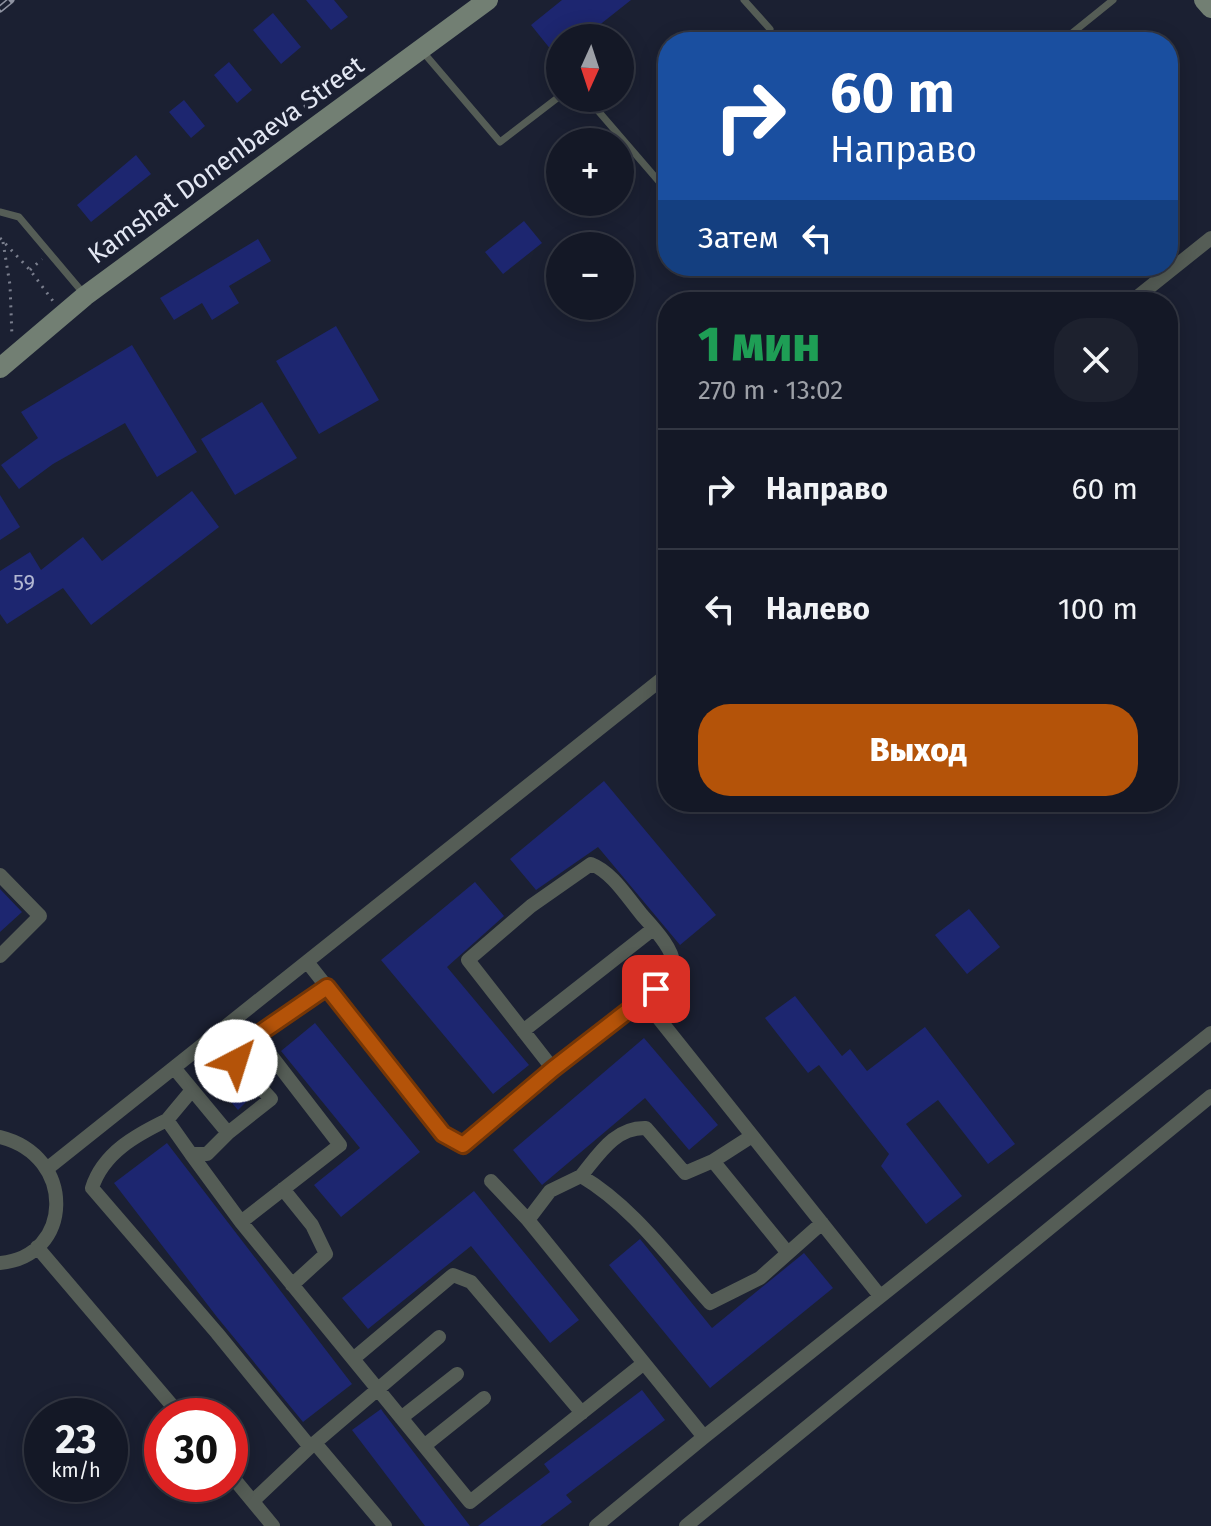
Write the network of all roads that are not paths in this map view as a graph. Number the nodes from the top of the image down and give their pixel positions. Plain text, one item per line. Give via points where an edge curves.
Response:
1 (488, 0) edge
2 (744, 0) edge
3 (1113, 0) edge
4 (1204, 0) edge
5 (1211, 8) edge
6 (770, 29) dead end
7 (1073, 32) edge
8 (421, 50) junction
9 (546, 107) edge
10 (599, 112) edge
11 (658, 180) edge
12 (0, 212) edge
13 (1211, 238) edge
14 (1178, 264) edge
15 (1164, 276) edge
16 (1144, 292) edge
17 (85, 296) junction
18 (0, 368) edge
19 (658, 682) edge
20 (0, 875) edge
21 (653, 929) junction
22 (0, 956) edge
23 (308, 963) junction
24 (327, 987) junction
25 (644, 1000) junction
26 (523, 1031) junction
27 (1211, 1033) edge
28 (256, 1036) junction
29 (175, 1069) junction
30 (553, 1069) junction
31 (291, 1082) junction
32 (192, 1090) junction
33 (1211, 1096) edge
34 (271, 1099) junction
35 (167, 1120) junction
36 (228, 1133) junction
37 (752, 1136) junction
38 (0, 1137) edge
39 (191, 1154) junction
40 (713, 1161) junction
41 (48, 1168) junction
42 (581, 1176) junction
43 (491, 1181) dead end
44 (283, 1189) junction
45 (528, 1220) junction
46 (241, 1222) junction
47 (822, 1223) junction
48 (37, 1247) junction
49 (787, 1252) junction
50 (0, 1263) edge
51 (292, 1285) junction
52 (880, 1296) junction
53 (439, 1337) dead end
54 (353, 1359) junction
55 (644, 1363) junction
56 (457, 1374) dead end
57 (378, 1389) junction
58 (166, 1398) edge
59 (484, 1398) dead end
60 (582, 1413) junction
61 (401, 1418) junction
62 (704, 1437) junction
63 (312, 1445) junction
64 (424, 1446) junction
65 (248, 1495) edge
66 (253, 1501) junction
67 (273, 1526) edge
68 (385, 1526) edge
69 (596, 1526) edge
70 (686, 1526) edge

1 - 8 street, Kamshat Donenbaeva Street
2 - 6 lane
3 - 7 lane
4 - 5 street
8 - 9 lane via 500,142
8 - 17 street, Kamshat Donenbaeva Street
10 - 11 lane
12 - 17 lane via 19,217
13 - 14 street
15 - 16 street
17 - 18 street, Kamshat Donenbaeva Street
19 - 23 street
20 - 22 street via 40,916
21 - 25 street via 673,956 673,966
21 - 26 street
21 - 26 street via 603,868 591,864 531,906 468,960
23 - 24 street
23 - 29 street
24 - 28 street
24 - 30 street via 443,1134 463,1145
25 - 30 street
25 - 37 street
26 - 30 street
27 - 52 street
28 - 31 street
28 - 34 street via 238,1048 236,1061
29 - 32 street
29 - 41 street
31 - 34 street
31 - 44 street via 340,1145
32 - 35 street
32 - 36 street
33 - 70 street
34 - 36 street
35 - 39 street
35 - 63 street via 131,1137 97,1172 92,1188
36 - 39 street via 207,1154
37 - 40 street
37 - 47 street
38 - 41 street via 35,1152
39 - 46 street
40 - 42 street via 685,1173 646,1128 629,1128 607,1144
40 - 49 street
41 - 48 street via 57,1200 55,1218
42 - 45 street via 550,1191
42 - 49 street via 646,1231 710,1303 760,1278
43 - 45 street
44 - 46 street
44 - 51 street via 312,1225 326,1254
45 - 55 street
46 - 51 street
47 - 49 street
47 - 52 street
48 - 50 street
48 - 58 street
51 - 54 street
52 - 62 street
53 - 57 street
54 - 57 street
54 - 60 street via 453,1275 471,1282
55 - 60 street
55 - 62 street
56 - 61 street
57 - 61 street
57 - 63 street
59 - 64 street
60 - 64 street via 470,1502
61 - 64 street
62 - 69 street
63 - 66 street
63 - 68 street
65 - 66 street
66 - 67 street

